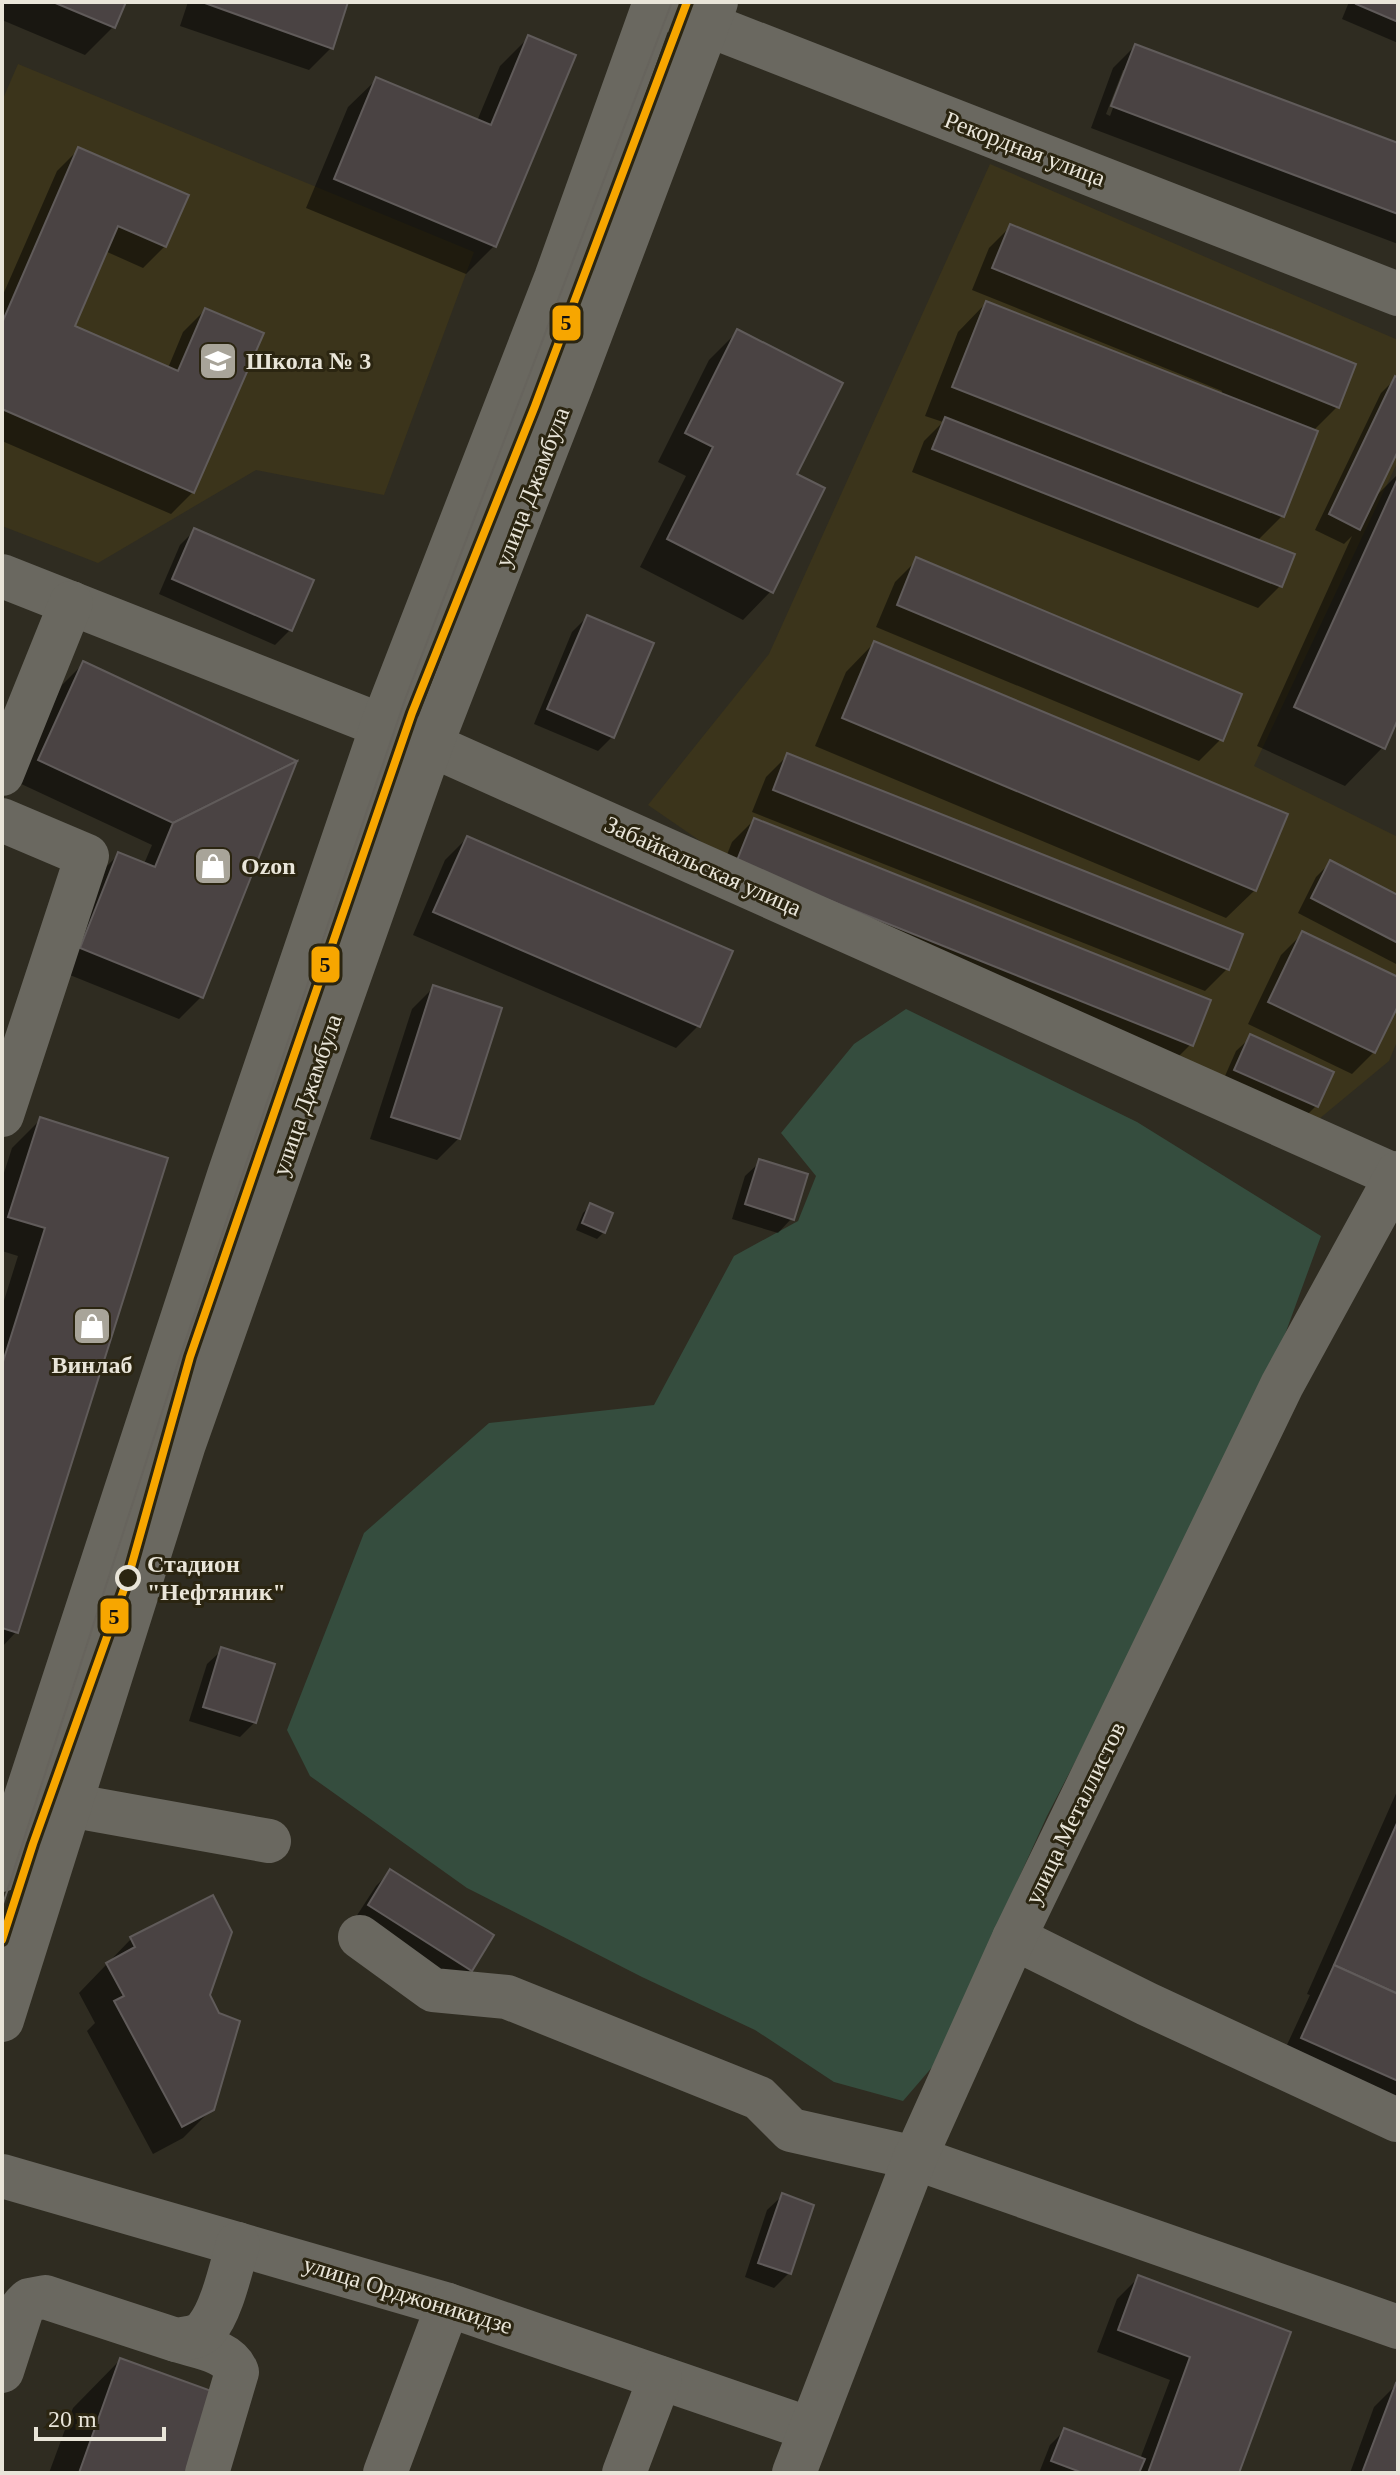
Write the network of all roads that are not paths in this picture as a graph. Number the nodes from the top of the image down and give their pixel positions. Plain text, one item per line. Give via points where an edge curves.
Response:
1 (654, 2) edge
2 (712, 14) edge
3 (1398, 294) edge
4 (2, 576) edge
5 (71, 603) junction
6 (382, 726) junction
7 (431, 745) junction
8 (2, 774) edge
9 (2, 820) edge
10 (2, 1115) edge
11 (1397, 1175) edge
12 (69, 1805) junction
13 (269, 1841) dead end
14 (2, 1870) edge
15 (360, 1937) dead end
16 (1014, 1938) junction
17 (2, 2020) edge
18 (1397, 2120) edge
19 (915, 2158) junction
20 (2, 2176) edge
21 (238, 2244) junction
22 (448, 2305) junction
23 (1398, 2327) edge
24 (176, 2340) junction
25 (2, 2371) edge
26 (660, 2378) junction
27 (810, 2429) junction
28 (207, 2473) edge
29 (385, 2473) edge
30 (624, 2473) edge
31 (794, 2473) edge

1 - 2 street, Рекордная улица
1 - 6 street, улица Джамбула via 556,278
2 - 3 street, Рекордная улица
2 - 7 street, улица Джамбула
4 - 5 street, Забайкальская улица
5 - 6 street, Забайкальская улица
5 - 8 street
6 - 7 street, Забайкальская улица
6 - 14 street, улица Джамбула
7 - 11 street, Забайкальская улица
7 - 12 street, улица Джамбула via 183,1447
9 - 10 street via 87,856
11 - 16 street, улица Металлистов via 1282,1385
12 - 13 street
12 - 17 street, улица Джамбула
15 - 19 street via 433,1990 507,1997 759,2098 791,2130
16 - 18 street
16 - 19 street, улица Металлистов
19 - 23 street
19 - 27 street, улица Металлистов
20 - 21 street, улица Орджоникидзе
21 - 22 street, улица Орджоникидзе
21 - 24 street via 206,2330
22 - 26 street, улица Орджоникидзе
22 - 29 street
24 - 25 street via 37,2297 23,2306
24 - 28 street via 226,2356 237,2372
26 - 27 street, улица Орджоникидзе
26 - 30 street
27 - 31 street, улица Металлистов

